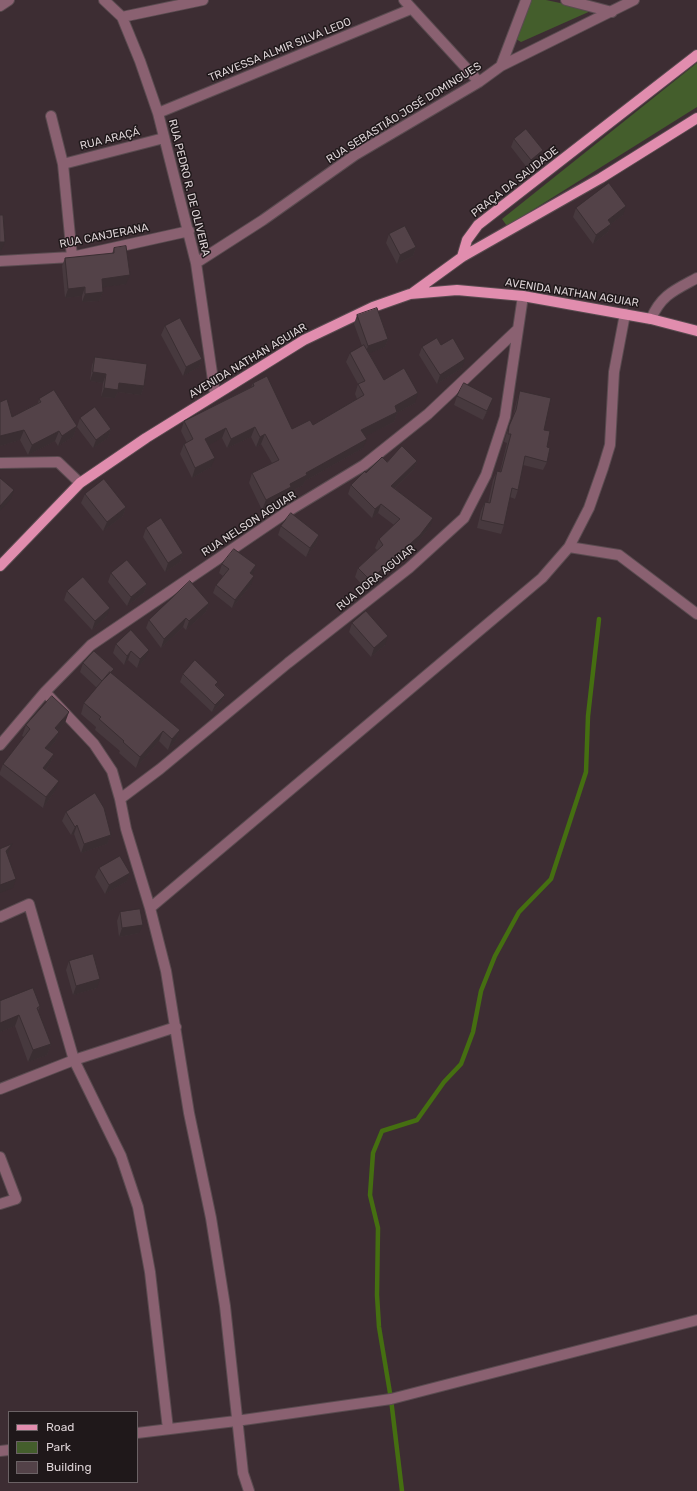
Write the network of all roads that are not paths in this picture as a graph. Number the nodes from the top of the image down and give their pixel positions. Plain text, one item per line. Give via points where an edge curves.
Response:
1 (9, 0) edge
2 (104, 0) edge
3 (203, 0) edge
4 (404, 0) edge
5 (526, 0) edge
6 (566, 0) edge
7 (634, 0) edge
8 (0, 6) edge
9 (411, 9) junction
10 (612, 12) junction
11 (122, 17) junction
12 (697, 55) edge
13 (501, 66) junction
14 (479, 82) junction
15 (158, 113) junction
16 (51, 116) dead end
17 (697, 118) edge
18 (164, 138) junction
19 (63, 164) junction
20 (188, 231) junction
21 (72, 257) junction
22 (462, 257) junction
23 (0, 262) edge
24 (196, 263) junction
25 (697, 278) edge
26 (410, 294) junction
27 (523, 296) junction
28 (625, 314) junction
29 (651, 319) junction
30 (518, 329) junction
31 (697, 331) edge
32 (215, 394) junction
33 (0, 463) edge
34 (80, 483) junction
35 (569, 547) junction
36 (0, 566) edge
37 (697, 614) edge
38 (45, 692) junction
39 (0, 745) edge
40 (120, 798) junction
41 (150, 908) junction
42 (0, 917) edge
43 (176, 1027) junction
44 (74, 1060) junction
45 (0, 1089) edge
46 (0, 1157) edge
47 (0, 1204) edge
48 (697, 1320) edge
49 (236, 1421) junction
50 (168, 1429) junction
51 (138, 1433) edge
52 (249, 1491) edge

1 - 8 street
2 - 11 street, RUA PEDRO R. DE OLIVEIRA
3 - 11 street
4 - 9 street
5 - 13 street
6 - 10 street
7 - 10 street, RUA SEBASTIÃO JOSÉ DOMINGUES
9 - 14 street
9 - 15 street, TRAVESSA ALMIR SILVA LEDO
10 - 13 street, RUA SEBASTIÃO JOSÉ DOMINGUES
11 - 15 street, RUA PEDRO R. DE OLIVEIRA
12 - 22 main road, PRAÇA DA SAUDADE via 478,225 467,240
13 - 14 street, RUA SEBASTIÃO JOSÉ DOMINGUES
14 - 24 street, RUA SEBASTIÃO JOSÉ DOMINGUES via 355,155 263,220
15 - 18 street, RUA PEDRO R. DE OLIVEIRA
16 - 19 street
17 - 22 main road via 601,178
18 - 19 street, RUA ARAÇÁ
18 - 20 street, RUA PEDRO R. DE OLIVEIRA
19 - 21 street
20 - 21 street, RUA CANJERANA
20 - 24 street, RUA PEDRO R. DE OLIVEIRA
21 - 23 street, RUA CANJERANA
22 - 26 main road
24 - 32 street, RUA PEDRO R. DE OLIVEIRA
25 - 29 street via 667,294 656,306
26 - 27 main road, AVENIDA NATHAN AGUIAR via 457,290
26 - 32 main road, AVENIDA NATHAN AGUIAR via 373,307 304,340
27 - 28 main road, AVENIDA NATHAN AGUIAR
27 - 30 street, RUA DORA AGUIAR
28 - 29 main road, AVENIDA NATHAN AGUIAR
28 - 35 street via 614,372 610,445 589,508
29 - 31 main road, AVENIDA NATHAN AGUIAR
30 - 38 street, RUA NELSON AGUIAR via 428,414 364,465 290,510 91,645
30 - 40 street, RUA DORA AGUIAR via 505,417 486,475 464,518 409,568 288,663 160,769
32 - 34 main road, AVENIDA NATHAN AGUIAR
33 - 34 street via 58,462
34 - 36 main road, AVENIDA NATHAN AGUIAR
35 - 37 street via 619,555
35 - 41 street via 542,578
38 - 39 street, RUA NELSON AGUIAR
38 - 40 street via 94,744 112,771
40 - 41 street via 126,829
41 - 43 street via 166,971
42 - 44 street via 29,904
43 - 44 street
43 - 49 street via 189,1113 211,1218 225,1306
44 - 45 street
44 - 50 street via 121,1156 138,1207 150,1272
46 - 47 street via 16,1198
48 - 49 street via 391,1399
49 - 50 street
49 - 52 street via 243,1473
50 - 51 street

